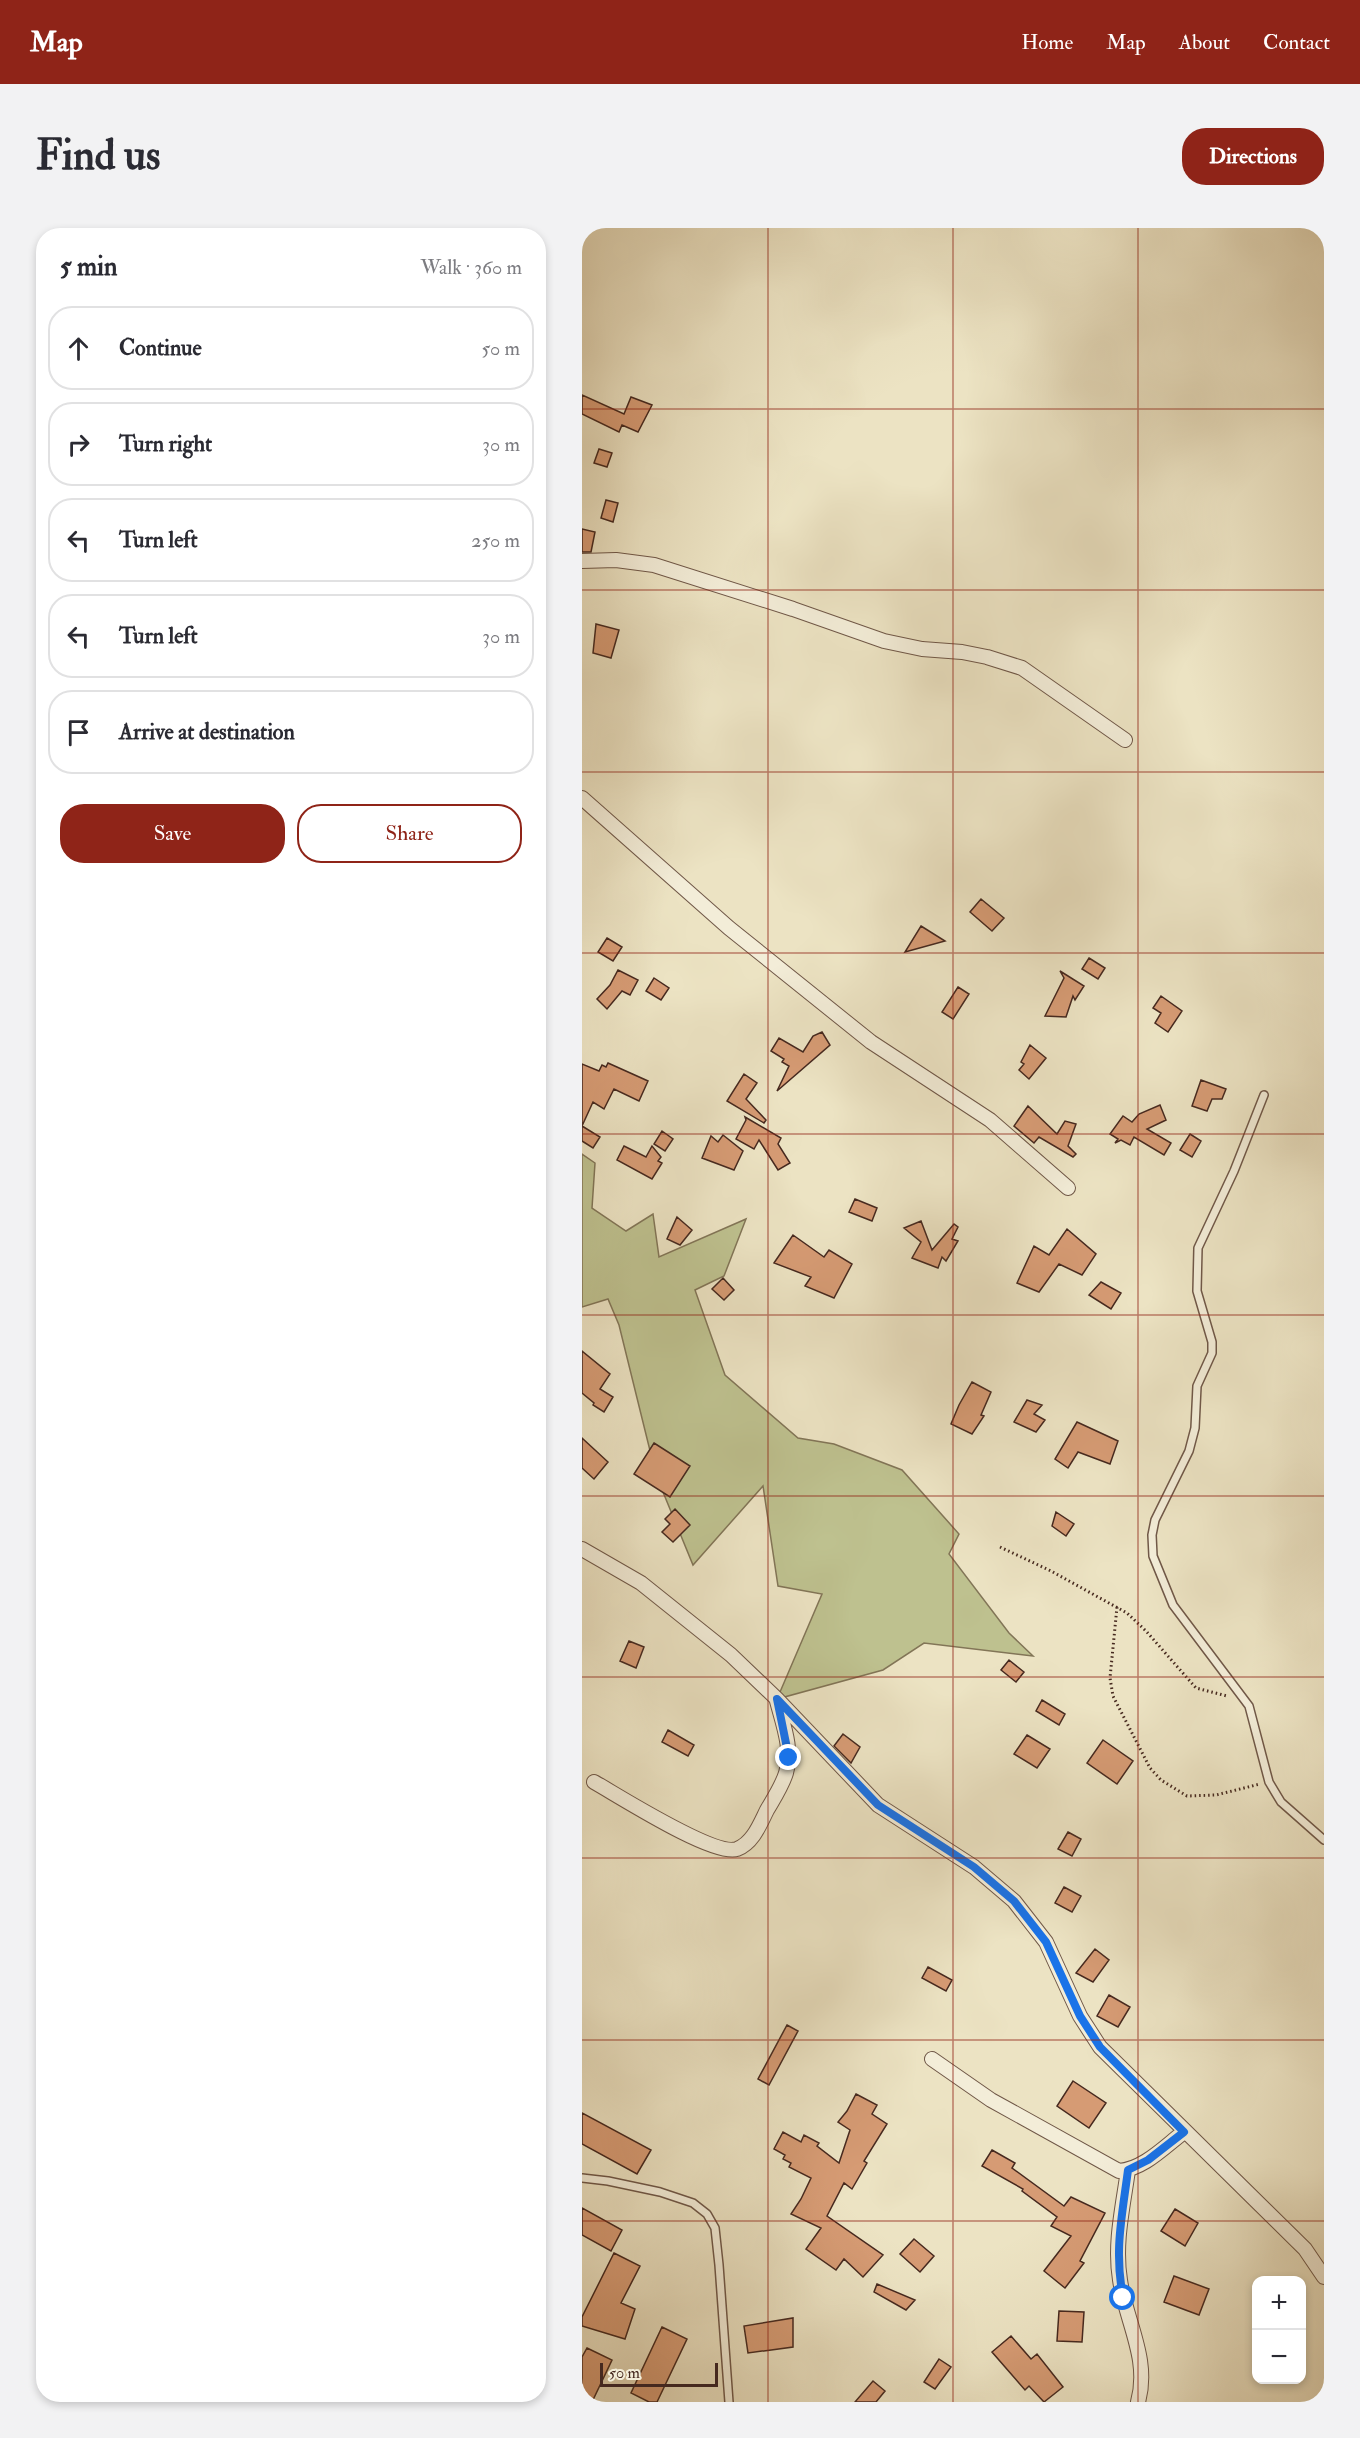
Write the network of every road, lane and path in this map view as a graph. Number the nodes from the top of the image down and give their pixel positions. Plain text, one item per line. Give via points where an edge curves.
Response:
1 (582, 561) edge
2 (1125, 740) dead end
3 (582, 798) edge
4 (1264, 1095) dead end
5 (1068, 1188) dead end
6 (1000, 1547) dead end
7 (582, 1549) edge
8 (1117, 1607) junction
9 (777, 1699) junction
10 (1244, 1699) junction
11 (594, 1782) dead end
12 (1269, 1782) junction
13 (1324, 1840) edge
14 (932, 2059) dead end
15 (1184, 2132) junction
16 (1128, 2170) junction
17 (582, 2178) edge
18 (1324, 2277) edge
19 (729, 2402) edge
20 (1138, 2402) edge

1 - 2 street via 654,565 884,641 962,652 1022,668
3 - 5 street via 729,928 862,1035 990,1120
4 - 10 lane via 1198,1248 1197,1291 1212,1353 1197,1386 1195,1428 1189,1451 1155,1520 1152,1535 1153,1556 1173,1605
6 - 8 path
7 - 9 street via 641,1583 731,1655
8 - 10 path via 1146,1630 1196,1688
8 - 12 path via 1110,1678 1113,1696 1150,1768 1187,1796 1216,1795
9 - 11 street via 788,1746 786,1774 756,1832 735,1850 721,1849 690,1836
9 - 15 street via 878,1805 974,1867 1014,1901 1046,1942 1080,2016 1100,2047
10 - 12 lane
12 - 13 lane via 1281,1802
14 - 16 street via 991,2100 1098,2161 1119,2171
15 - 16 street
15 - 18 street via 1305,2249
16 - 20 street via 1118,2242 1121,2289 1143,2374
17 - 19 lane via 660,2192 693,2203 707,2214 715,2228

